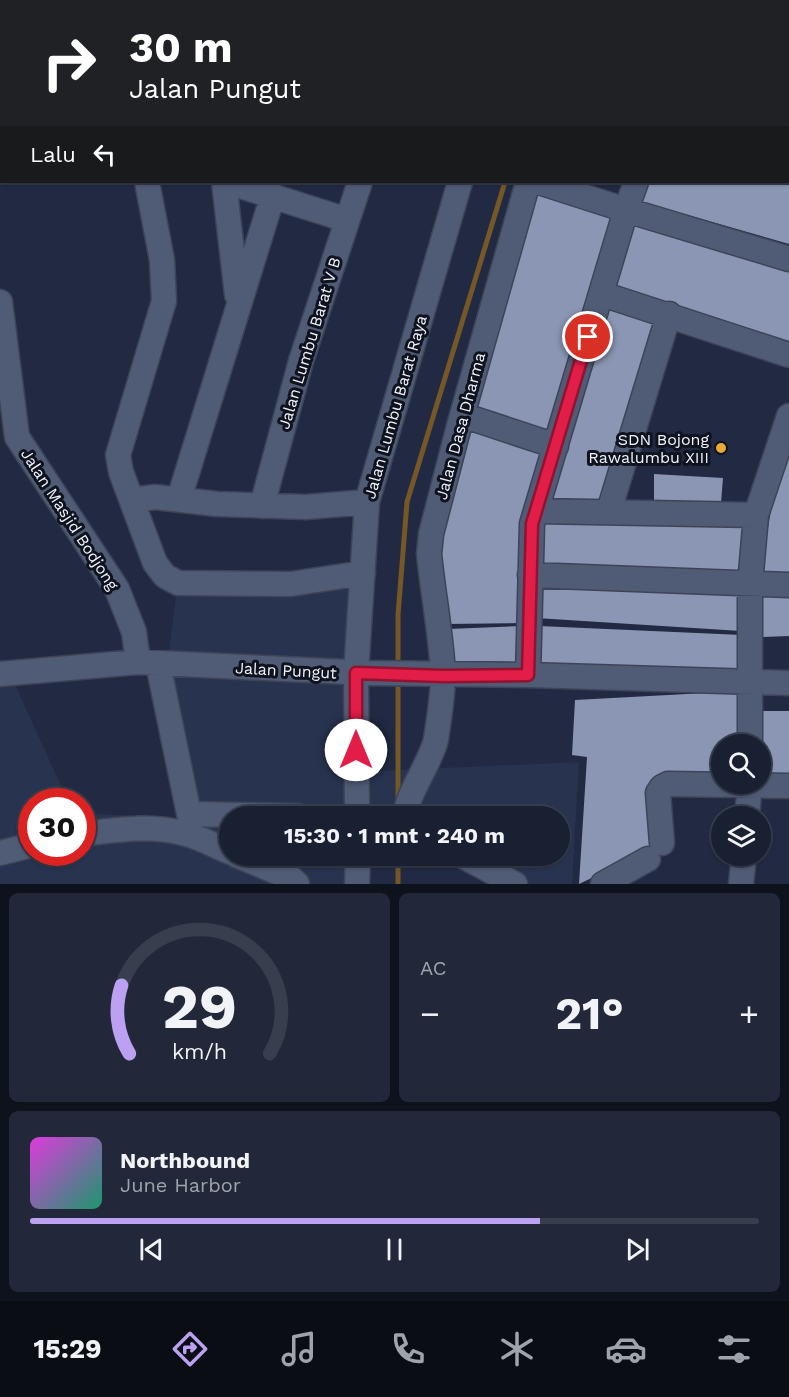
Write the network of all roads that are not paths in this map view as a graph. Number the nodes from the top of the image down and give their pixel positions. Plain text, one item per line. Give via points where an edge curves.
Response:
1 (147, 183) edge
2 (226, 183) edge
3 (230, 183) edge
4 (360, 183) edge
5 (460, 183) edge
6 (528, 183) edge
7 (542, 183) edge
8 (636, 183) edge
9 (273, 195) junction
10 (626, 210) junction
11 (347, 220) junction
12 (789, 259) edge
13 (602, 294) junction
14 (0, 302) edge
15 (238, 305) junction
16 (669, 314) junction
17 (3, 353) edge
18 (789, 355) edge
19 (462, 415) junction
20 (789, 416) edge
21 (9, 439) edge
22 (556, 446) junction
23 (179, 499) junction
24 (133, 500) junction
25 (367, 502) junction
26 (262, 506) junction
27 (536, 511) junction
28 (609, 511) junction
29 (756, 515) junction
30 (363, 573) junction
31 (531, 575) junction
32 (750, 585) junction
33 (789, 585) edge
34 (148, 663) junction
35 (363, 673) junction
36 (0, 674) edge
37 (433, 675) junction
38 (528, 675) junction
39 (789, 683) edge
40 (750, 684) junction
41 (750, 734) edge
42 (711, 783) edge
43 (771, 785) edge
44 (789, 786) edge
45 (357, 806) edge
46 (407, 806) edge
47 (219, 815) edge
48 (96, 833) edge
49 (18, 848) edge
50 (219, 848) edge
51 (0, 853) edge
52 (262, 866) edge
53 (358, 866) edge
54 (481, 866) edge
55 (743, 866) edge
56 (297, 884) edge
57 (357, 884) edge
58 (515, 884) edge
59 (603, 884) edge
60 (741, 884) edge

1 - 24 street via 162,260 164,301 118,455
2 - 15 street
3 - 9 street
4 - 11 street, Jalan Lumbu Barat V B
5 - 25 street, Jalan Lumbu Barat Raya
6 - 19 street, Jalan Dasa Dharma
7 - 10 street
8 - 10 street
9 - 11 street
9 - 15 street
10 - 12 street
10 - 13 street
11 - 26 street, Jalan Lumbu Barat V B via 301,361
13 - 16 street
13 - 22 street
14 - 17 street, Jalan Masjid Bodjong
15 - 23 street
16 - 18 street
16 - 28 street
17 - 21 street, Jalan Masjid Bodjong
19 - 22 street
19 - 37 street, Jalan Dasa Dharma via 431,534
20 - 29 street
21 - 34 street, Jalan Masjid Bodjong via 117,589
22 - 27 street
23 - 24 street
23 - 26 street
24 - 30 street via 155,563 165,576 178,583 291,584
25 - 26 street
25 - 30 street, Jalan Lumbu Barat Raya
27 - 28 street
27 - 31 street
28 - 29 street
29 - 32 street
30 - 35 street, Jalan Lumbu Barat Raya
31 - 32 street
31 - 38 street
32 - 33 street
32 - 40 street
34 - 35 street, Jalan Pungut
34 - 36 street, Jalan Pungut
34 - 47 street, Jalan Masjid Bodjong via 189,814
35 - 37 street, Jalan Pungut
35 - 45 street, Jalan Lumbu Barat Raya
37 - 38 street, Jalan Pungut
37 - 46 street, Jalan Dasa Dharma via 436,740
38 - 40 street, Jalan Pungut
39 - 40 street, Jalan Pungut
40 - 41 street
42 - 59 street via 662,787 658,793 655,851
43 - 44 street
48 - 50 street via 156,828 186,834
49 - 51 street
52 - 56 street
53 - 57 street
54 - 58 street
55 - 60 street

